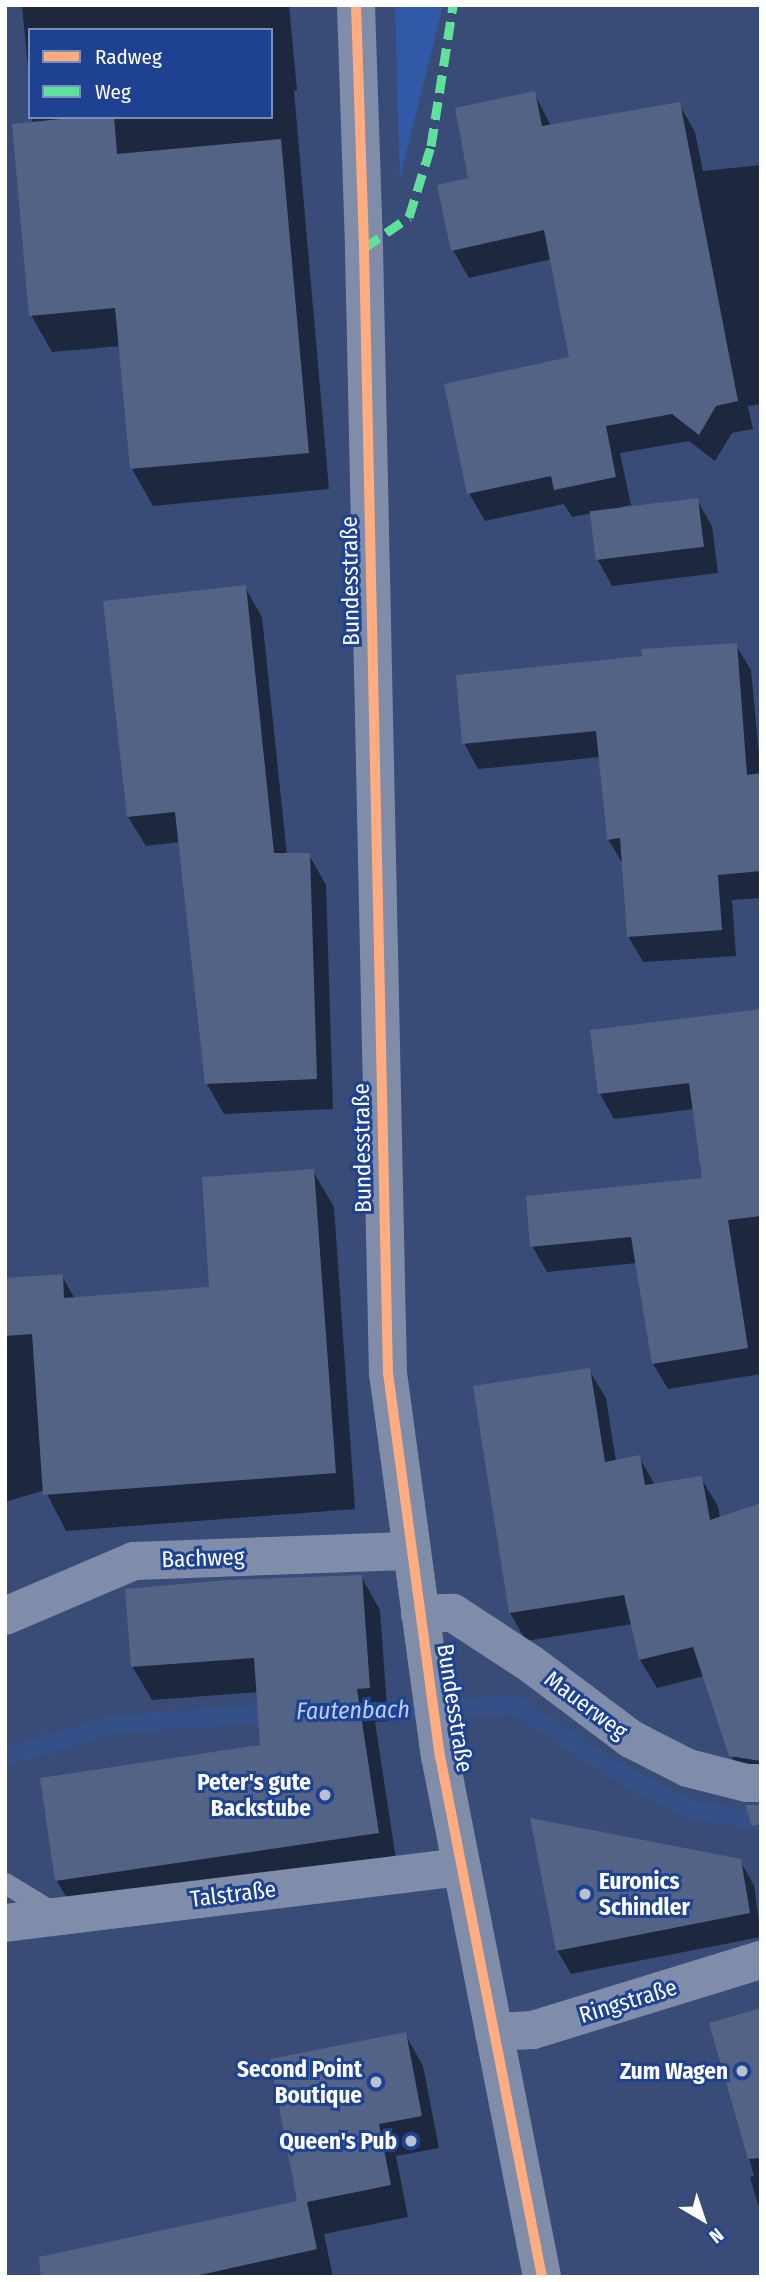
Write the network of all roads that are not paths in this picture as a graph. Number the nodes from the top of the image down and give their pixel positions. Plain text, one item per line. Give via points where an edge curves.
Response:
1 (356, 5) edge
2 (412, 1551) junction
3 (420, 1614) junction
4 (5, 1616) edge
5 (761, 1783) edge
6 (462, 1867) junction
7 (5, 1883) edge
8 (58, 1915) junction
9 (5, 1923) edge
10 (761, 1961) edge
11 (494, 2032) junction
12 (542, 2277) edge

1 - 2 main road, Bundesstraße via 388,1373
2 - 3 main road, Bundesstraße
2 - 4 street, Bachweg via 134,1561
3 - 5 street, Mauerweg via 453,1613 631,1739 688,1768
3 - 6 main road, Bundesstraße via 440,1756
6 - 8 street, Talstraße
6 - 11 main road, Bundesstraße
7 - 8 lane
8 - 9 street, Talstraße
10 - 11 street, Ringstraße via 533,2030
11 - 12 main road, Bundesstraße

